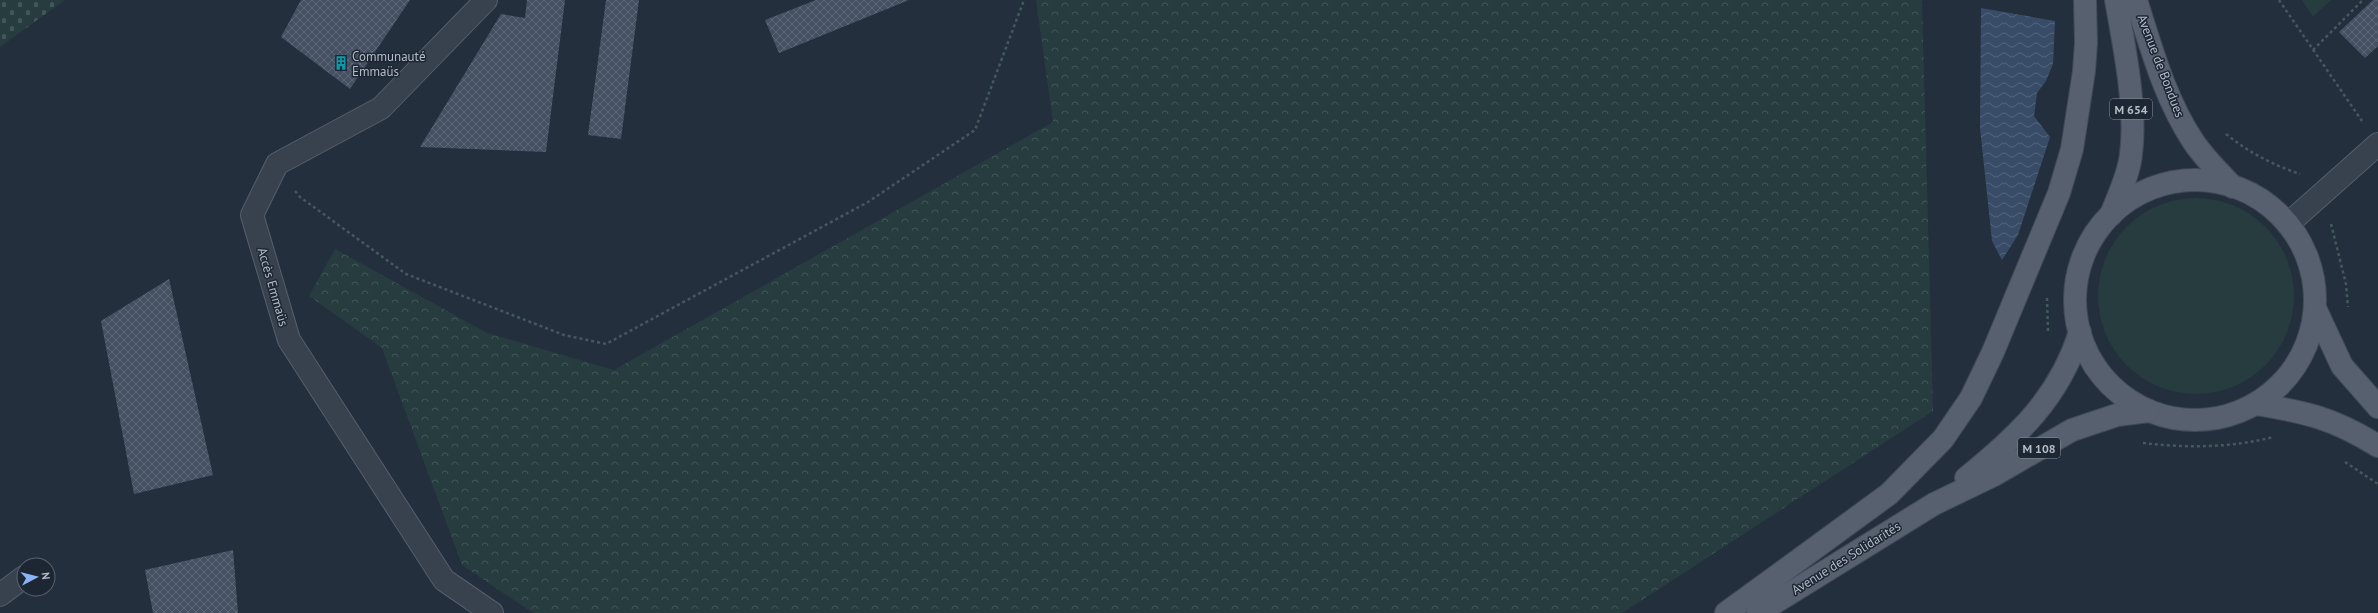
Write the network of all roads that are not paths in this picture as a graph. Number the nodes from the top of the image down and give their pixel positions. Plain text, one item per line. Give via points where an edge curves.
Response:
1 (486, 0) edge
2 (2085, 0) edge
3 (2116, 0) edge
4 (2136, 0) edge
5 (2378, 144) edge
6 (2233, 186) junction
7 (2110, 216) junction
8 (2288, 224) junction
9 (2315, 308) junction
10 (2080, 332) junction
11 (2254, 404) junction
12 (2378, 407) edge
13 (2149, 411) junction
14 (2378, 446) edge
15 (1934, 504) junction
16 (16, 583) edge
17 (0, 595) edge
18 (492, 613) edge
19 (1726, 613) edge
20 (1758, 613) edge

1 - 18 street, Accès Emmaüs via 381,108 276,164 252,215 289,340 444,580
2 - 19 main road via 2084,71 2077,123 2065,173 1999,337 1971,398 1943,439 1889,494
3 - 7 main road, Avenue de Bondues / M 654 via 2126,55 2133,139 2126,175
4 - 6 main road, Avenue de Bondues / M 654 via 2177,115 2202,154
5 - 8 street
6 - 7 main road via 2196,180 2164,184 2140,193
6 - 8 main road via 2263,201
7 - 10 main road via 2089,245 2077,279 2076,297
8 - 9 main road via 2306,255 2315,290
9 - 11 main road via 2306,346 2297,364 2271,393
9 - 12 main road via 2342,366
10 - 13 main road via 2086,350 2106,380 2133,403
10 - 15 main road, Avenue des Solidarités / M 108 via 2071,360 2061,379 2033,417 1992,457
11 - 13 main road via 2226,415 2202,420 2184,420
11 - 14 main road via 2322,417
13 - 15 main road, Avenue des Solidarités / M 108 via 2117,415 2072,430 1994,475
15 - 20 main road, Avenue des Solidarités / M 108
16 - 17 street

